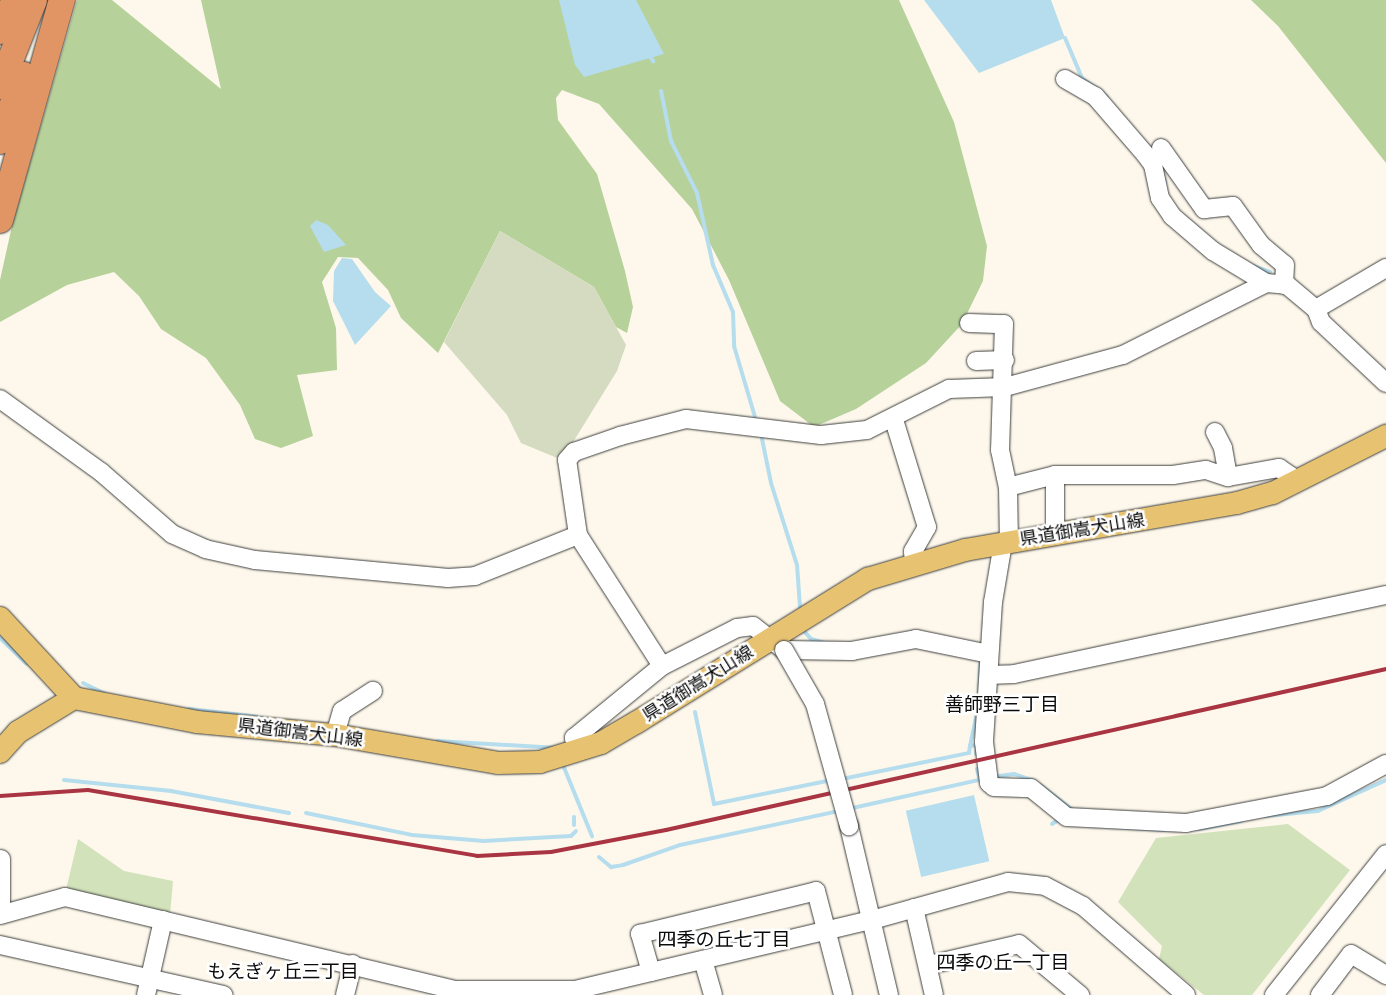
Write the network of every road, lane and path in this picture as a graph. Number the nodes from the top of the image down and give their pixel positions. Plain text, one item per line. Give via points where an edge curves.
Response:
1 (14, 0) edge
2 (34, 0) edge
3 (53, 0) edge
4 (62, 0) edge
5 (0, 31) edge
6 (1065, 79) dead end
7 (0, 86) edge
8 (0, 141) edge
9 (1161, 148) dead end
10 (0, 220) edge
11 (1386, 268) edge
12 (1266, 283) junction
13 (1284, 285) junction
14 (1316, 309) junction
15 (968, 323) dead end
16 (1005, 360) junction
17 (976, 361) dead end
18 (1386, 383) edge
19 (1005, 387) junction
20 (0, 399) edge
21 (894, 420) junction
22 (1215, 432) dead end
23 (1386, 436) edge
24 (1055, 474) junction
25 (1228, 477) junction
26 (1297, 480) junction
27 (1008, 487) junction
28 (1055, 534) junction
29 (578, 535) junction
30 (1006, 543) junction
31 (914, 562) junction
32 (1386, 595) edge
33 (0, 618) edge
34 (779, 643) junction
35 (989, 654) junction
36 (662, 666) junction
37 (989, 675) junction
38 (373, 691) dead end
39 (74, 698) junction
40 (336, 730) junction
41 (578, 751) junction
42 (0, 752) edge
43 (1386, 764) edge
44 (1386, 854) edge
45 (1, 859) dead end
46 (914, 908) junction
47 (1, 914) edge
48 (163, 920) junction
49 (872, 920) junction
50 (827, 930) junction
51 (0, 944) edge
52 (704, 960) junction
53 (353, 964) junction
54 (929, 965) junction
55 (651, 972) junction
56 (1386, 975) edge
57 (150, 977) junction
58 (528, 993) edge
59 (575, 993) edge
60 (839, 994) edge
61 (146, 995) edge
62 (224, 995) edge
63 (345, 995) edge
64 (713, 995) edge
65 (889, 995) edge
66 (934, 995) edge
67 (1080, 995) edge
68 (1186, 995) edge
69 (1274, 995) edge
70 (1320, 995) edge

1 - 5 highway
2 - 7 highway
3 - 8 highway
4 - 10 highway
6 - 12 street via 1095,96 1145,154 1153,165 1160,198 1172,216 1213,251
9 - 13 street via 1204,209 1233,206 1261,244 1285,265
11 - 14 street
12 - 13 street
12 - 19 street via 1123,355
13 - 14 street
14 - 18 street via 1321,322
15 - 16 street via 1004,324
16 - 17 street
16 - 19 street
19 - 21 street via 949,389
19 - 27 street via 1000,450
20 - 29 street via 101,472 172,534 205,549 255,560 448,578 475,576
21 - 29 street via 867,430 821,435 686,420 574,452 564,469
21 - 31 street via 927,527 913,551
22 - 25 street via 1224,448
23 - 26 main road, 県道御嵩犬山線
24 - 25 street via 1173,475 1206,470
24 - 27 street
24 - 28 street
25 - 26 street via 1280,468
26 - 28 main road, 県道御嵩犬山線 via 1237,503
27 - 30 street
28 - 30 main road, 県道御嵩犬山線
29 - 36 street
30 - 31 main road, 県道御嵩犬山線
30 - 35 street
31 - 34 main road, 県道御嵩犬山線 via 837,595
32 - 37 street via 1014,674
33 - 39 main road via 44,661
34 - 35 street via 852,652 916,639
34 - 36 street via 754,626 737,628
34 - 41 main road, 県道御嵩犬山線
34 - 49 street, bridge via 815,704
35 - 37 street
36 - 41 street via 574,738
37 - 43 street via 984,742 988,777 1031,788 1076,815 1186,823 1327,796
38 - 40 street via 342,711
39 - 40 main road, 県道御嵩犬山線 via 198,722
39 - 42 main road via 18,732
40 - 41 main road, 県道御嵩犬山線 via 498,763 540,762
44 - 69 street
45 - 47 street
46 - 49 street
46 - 54 street
46 - 68 street via 1008,882 1045,886 1083,906
47 - 48 street via 65,897
48 - 53 street
48 - 57 street
49 - 50 street
49 - 65 street
50 - 52 street
50 - 55 street via 816,891 640,934
50 - 60 street
51 - 57 street
52 - 55 street
52 - 64 street
53 - 58 street via 456,990
53 - 63 street
54 - 66 street
54 - 67 street via 1019,944
55 - 59 street
56 - 70 street via 1351,954
57 - 61 street
57 - 62 street
58 - 59 street

